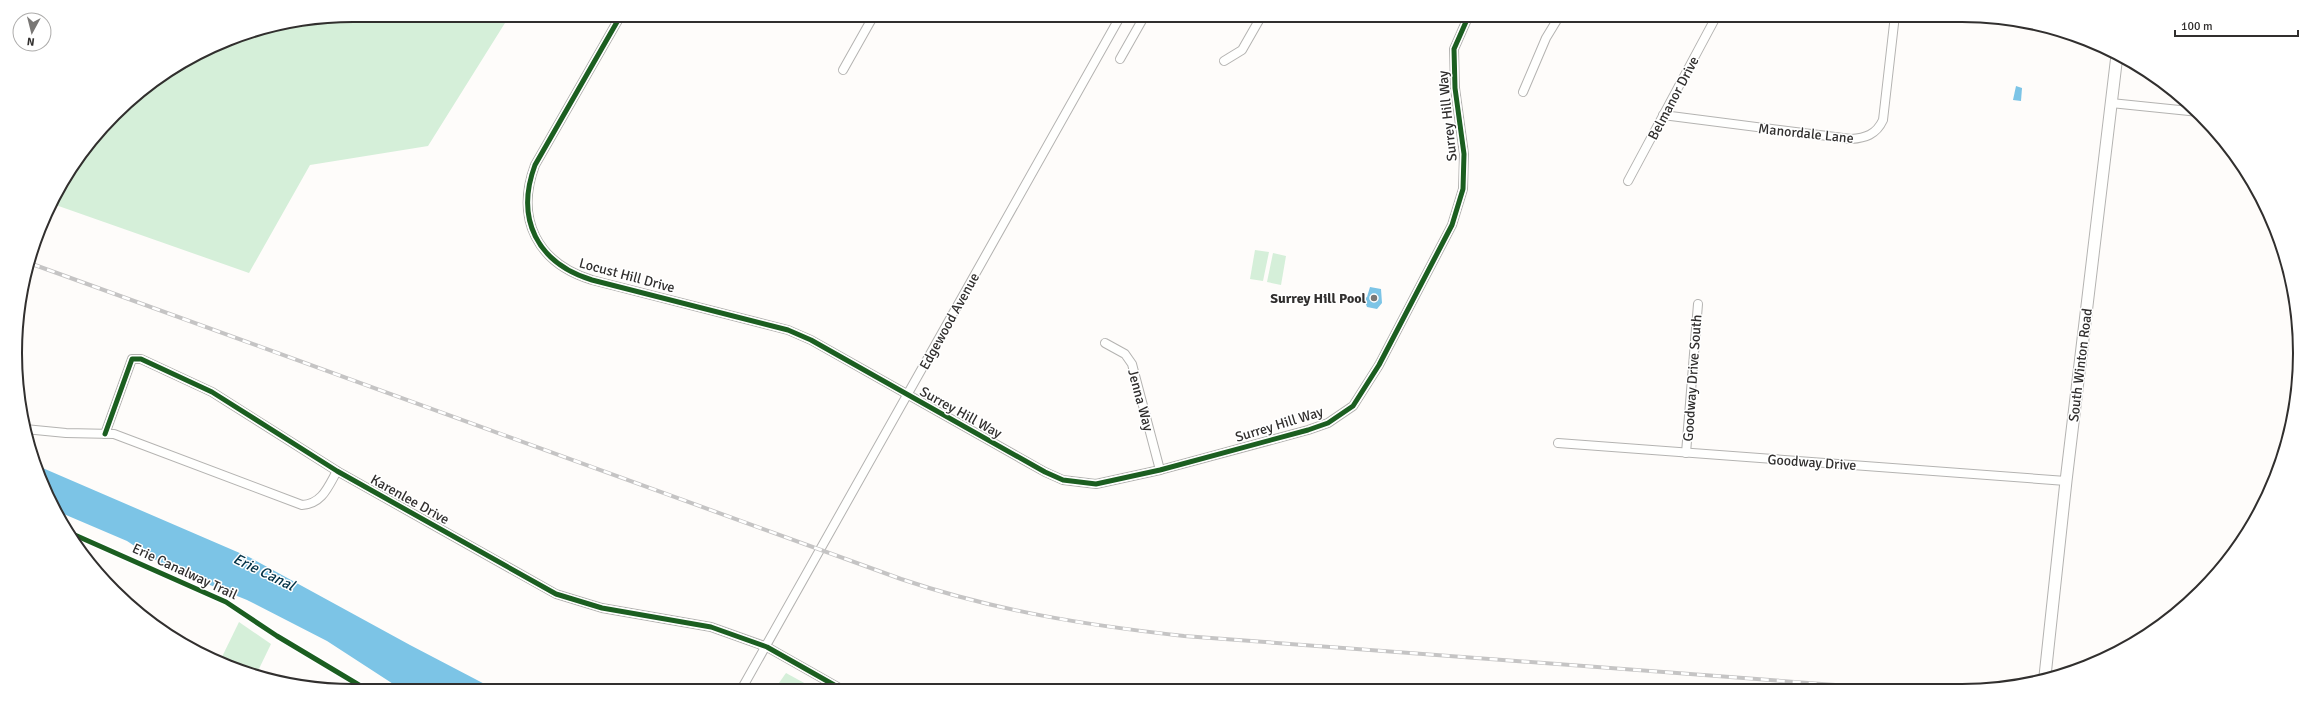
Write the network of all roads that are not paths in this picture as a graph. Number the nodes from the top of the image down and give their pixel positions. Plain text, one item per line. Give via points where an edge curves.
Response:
1 (617, 22) edge
2 (870, 22) edge
3 (1117, 22) edge
4 (1141, 22) edge
5 (1258, 22) edge
6 (1466, 22) edge
7 (1556, 22) edge
8 (1713, 22) edge
9 (1894, 22) edge
10 (1120, 59) dead end
11 (2116, 60) edge
12 (1224, 61) dead end
13 (843, 70) dead end
14 (1523, 92) dead end
15 (2111, 103) junction
16 (2187, 111) edge
17 (1663, 116) junction
18 (1628, 181) dead end
19 (1698, 304) dead end
20 (1105, 343) dead end
21 (907, 396) junction
22 (31, 430) edge
23 (105, 434) junction
24 (1558, 443) dead end
25 (1686, 453) junction
26 (1160, 470) junction
27 (337, 471) junction
28 (2066, 481) junction
29 (767, 646) junction
30 (2044, 674) edge
31 (745, 684) edge
32 (833, 684) edge

1 - 21 street, Locust Hill Drive via 532,174 527,208 534,235 542,249 563,268 576,275 788,330 811,340
2 - 13 street
3 - 21 street, Edgewood Avenue
4 - 10 street
5 - 12 street via 1242,50
6 - 26 street, Surrey Hill Way via 1456,41 1454,57 1454,88 1464,154 1463,189 1452,225 1442,245 1379,365 1353,406 1328,423 1308,430
7 - 14 street via 1546,38
8 - 17 street, Belmanor Drive
9 - 17 street, Manordale Lane via 1883,120 1868,137 1851,139
11 - 15 main road, South Winton Road
15 - 16 street
15 - 28 main road, South Winton Road
17 - 18 street, Belmanor Drive
19 - 25 street, Goodway Drive South
20 - 26 street, Jenna Way via 1125,354 1132,364
21 - 26 street, Surrey Hill Way via 1063,480 1096,484
21 - 29 street, Edgewood Avenue
22 - 23 street
23 - 27 street via 114,434 302,505 318,501
23 - 27 street, Karenlee Drive via 132,359 141,359 212,392
24 - 25 street, Goodway Drive
25 - 28 street, Goodway Drive
27 - 29 street, Karenlee Drive via 556,594 602,608 712,627
28 - 30 main road, South Winton Road
29 - 31 street, Edgewood Avenue
29 - 32 street, Karenlee Drive

